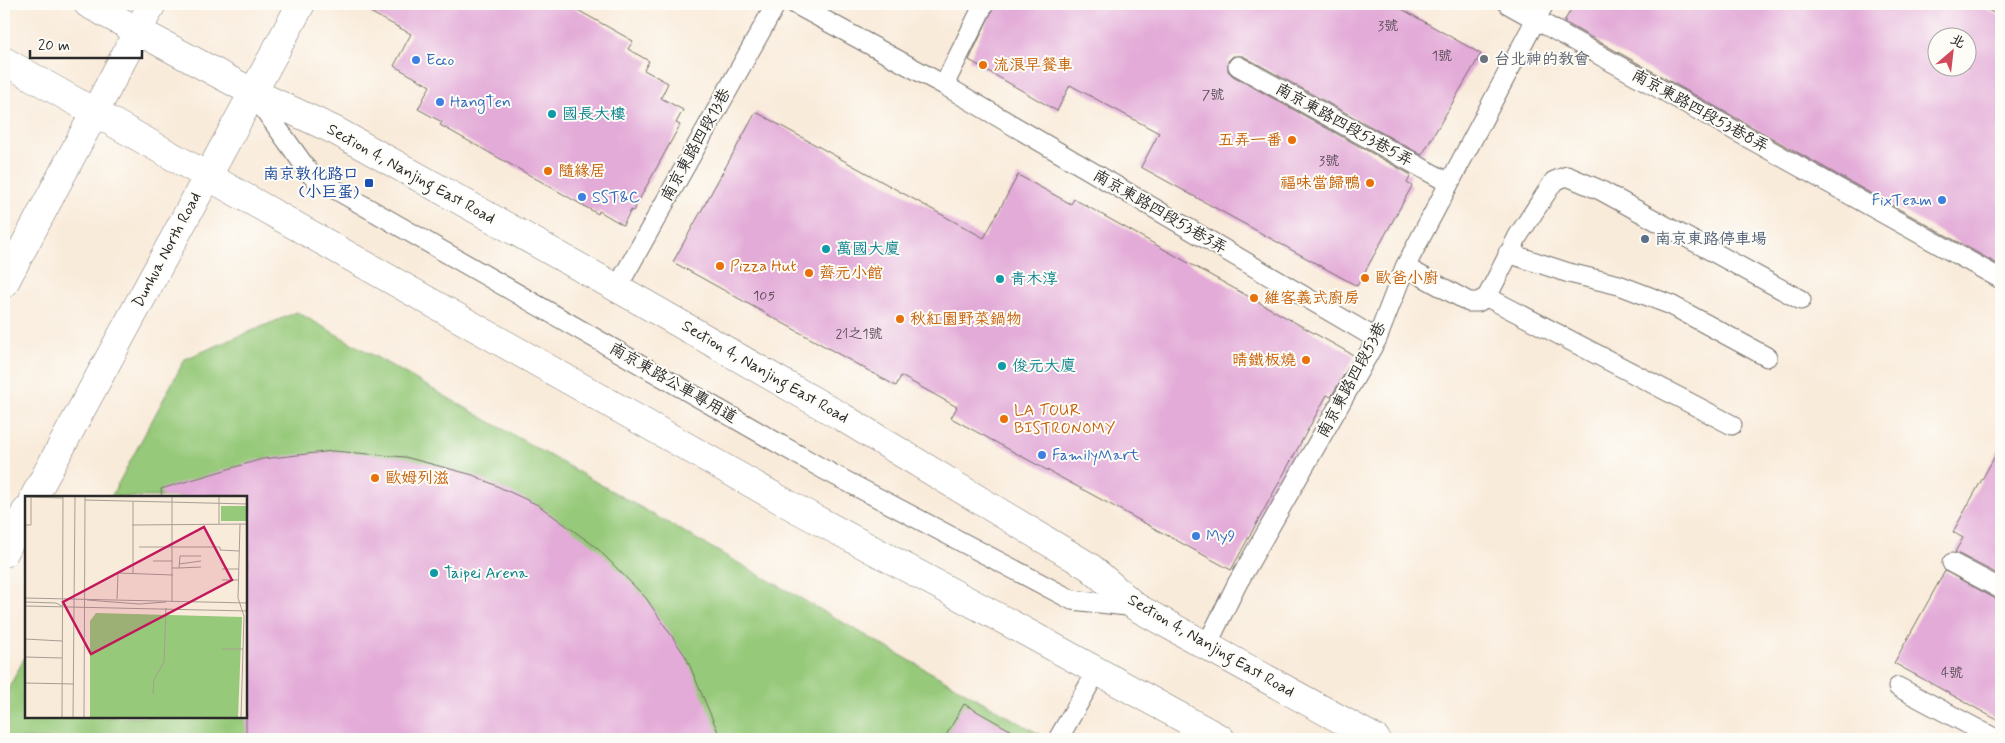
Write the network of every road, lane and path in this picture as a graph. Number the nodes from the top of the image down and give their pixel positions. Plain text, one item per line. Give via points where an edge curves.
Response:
1 (88, 4) edge
2 (152, 4) edge
3 (301, 4) edge
4 (776, 4) edge
5 (796, 4) edge
6 (984, 4) edge
7 (1508, 4) edge
8 (1540, 11) edge
9 (138, 31) junction
10 (4, 61) edge
11 (1238, 66) dead end
12 (944, 85) junction
13 (252, 92) junction
14 (95, 111) junction
15 (207, 176) junction
16 (1449, 183) junction
17 (1508, 254) junction
18 (1405, 267) junction
19 (2001, 279) edge
20 (4, 284) edge
21 (617, 288) junction
22 (1487, 297) junction
23 (1801, 300) dead end
24 (1377, 339) junction
25 (1767, 357) dead end
26 (1732, 425) dead end
27 (35, 496) edge
28 (25, 513) edge
29 (4, 553) edge
30 (1952, 563) dead end
31 (2001, 589) edge
32 (1136, 607) junction
33 (1207, 645) junction
34 (1097, 670) junction
35 (1898, 687) dead end
36 (1058, 739) edge
37 (1220, 739) edge
38 (1376, 739) edge
39 (1996, 739) edge

1 - 9 main road, Section 4, Nanjing East Road
2 - 9 main road
3 - 13 main road, Dunhua North Road
4 - 21 lane, 南京東路四段13巷
5 - 12 lane
6 - 12 lane
7 - 8 lane, 南京東路四段53巷8弄
8 - 16 lane, 南京東路四段53巷
8 - 19 lane, 南京東路四段53巷8弄 via 1864,203
9 - 13 main road, Section 4, Nanjing East Road
9 - 14 main road
10 - 14 main road
11 - 16 lane, 南京東路四段53巷5弄
12 - 24 lane, 南京東路四段53巷3弄
13 - 15 main road, Dunhua North Road
13 - 21 main road, Section 4, Nanjing East Road via 336,131
13 - 32 lane, 南京東路公車專用道 via 312,176 823,469 1072,600
14 - 15 main road
14 - 20 main road
15 - 27 main road, Dunhua North Road
15 - 34 main road via 795,508
16 - 18 lane, 南京東路四段53巷
17 - 22 lane
17 - 23 lane via 1554,181 1567,176 1600,190
17 - 25 lane via 1619,285 1671,305
18 - 22 lane via 1469,302
18 - 24 lane, 南京東路四段53巷
21 - 32 main road, Section 4, Nanjing East Road via 842,417 1090,567
22 - 26 lane
24 - 33 lane, 南京東路四段53巷 via 1237,584
28 - 29 main road
30 - 31 lane
32 - 33 main road, Section 4, Nanjing East Road
33 - 38 main road, Section 4, Nanjing East Road
34 - 36 lane
34 - 37 main road
35 - 39 lane

